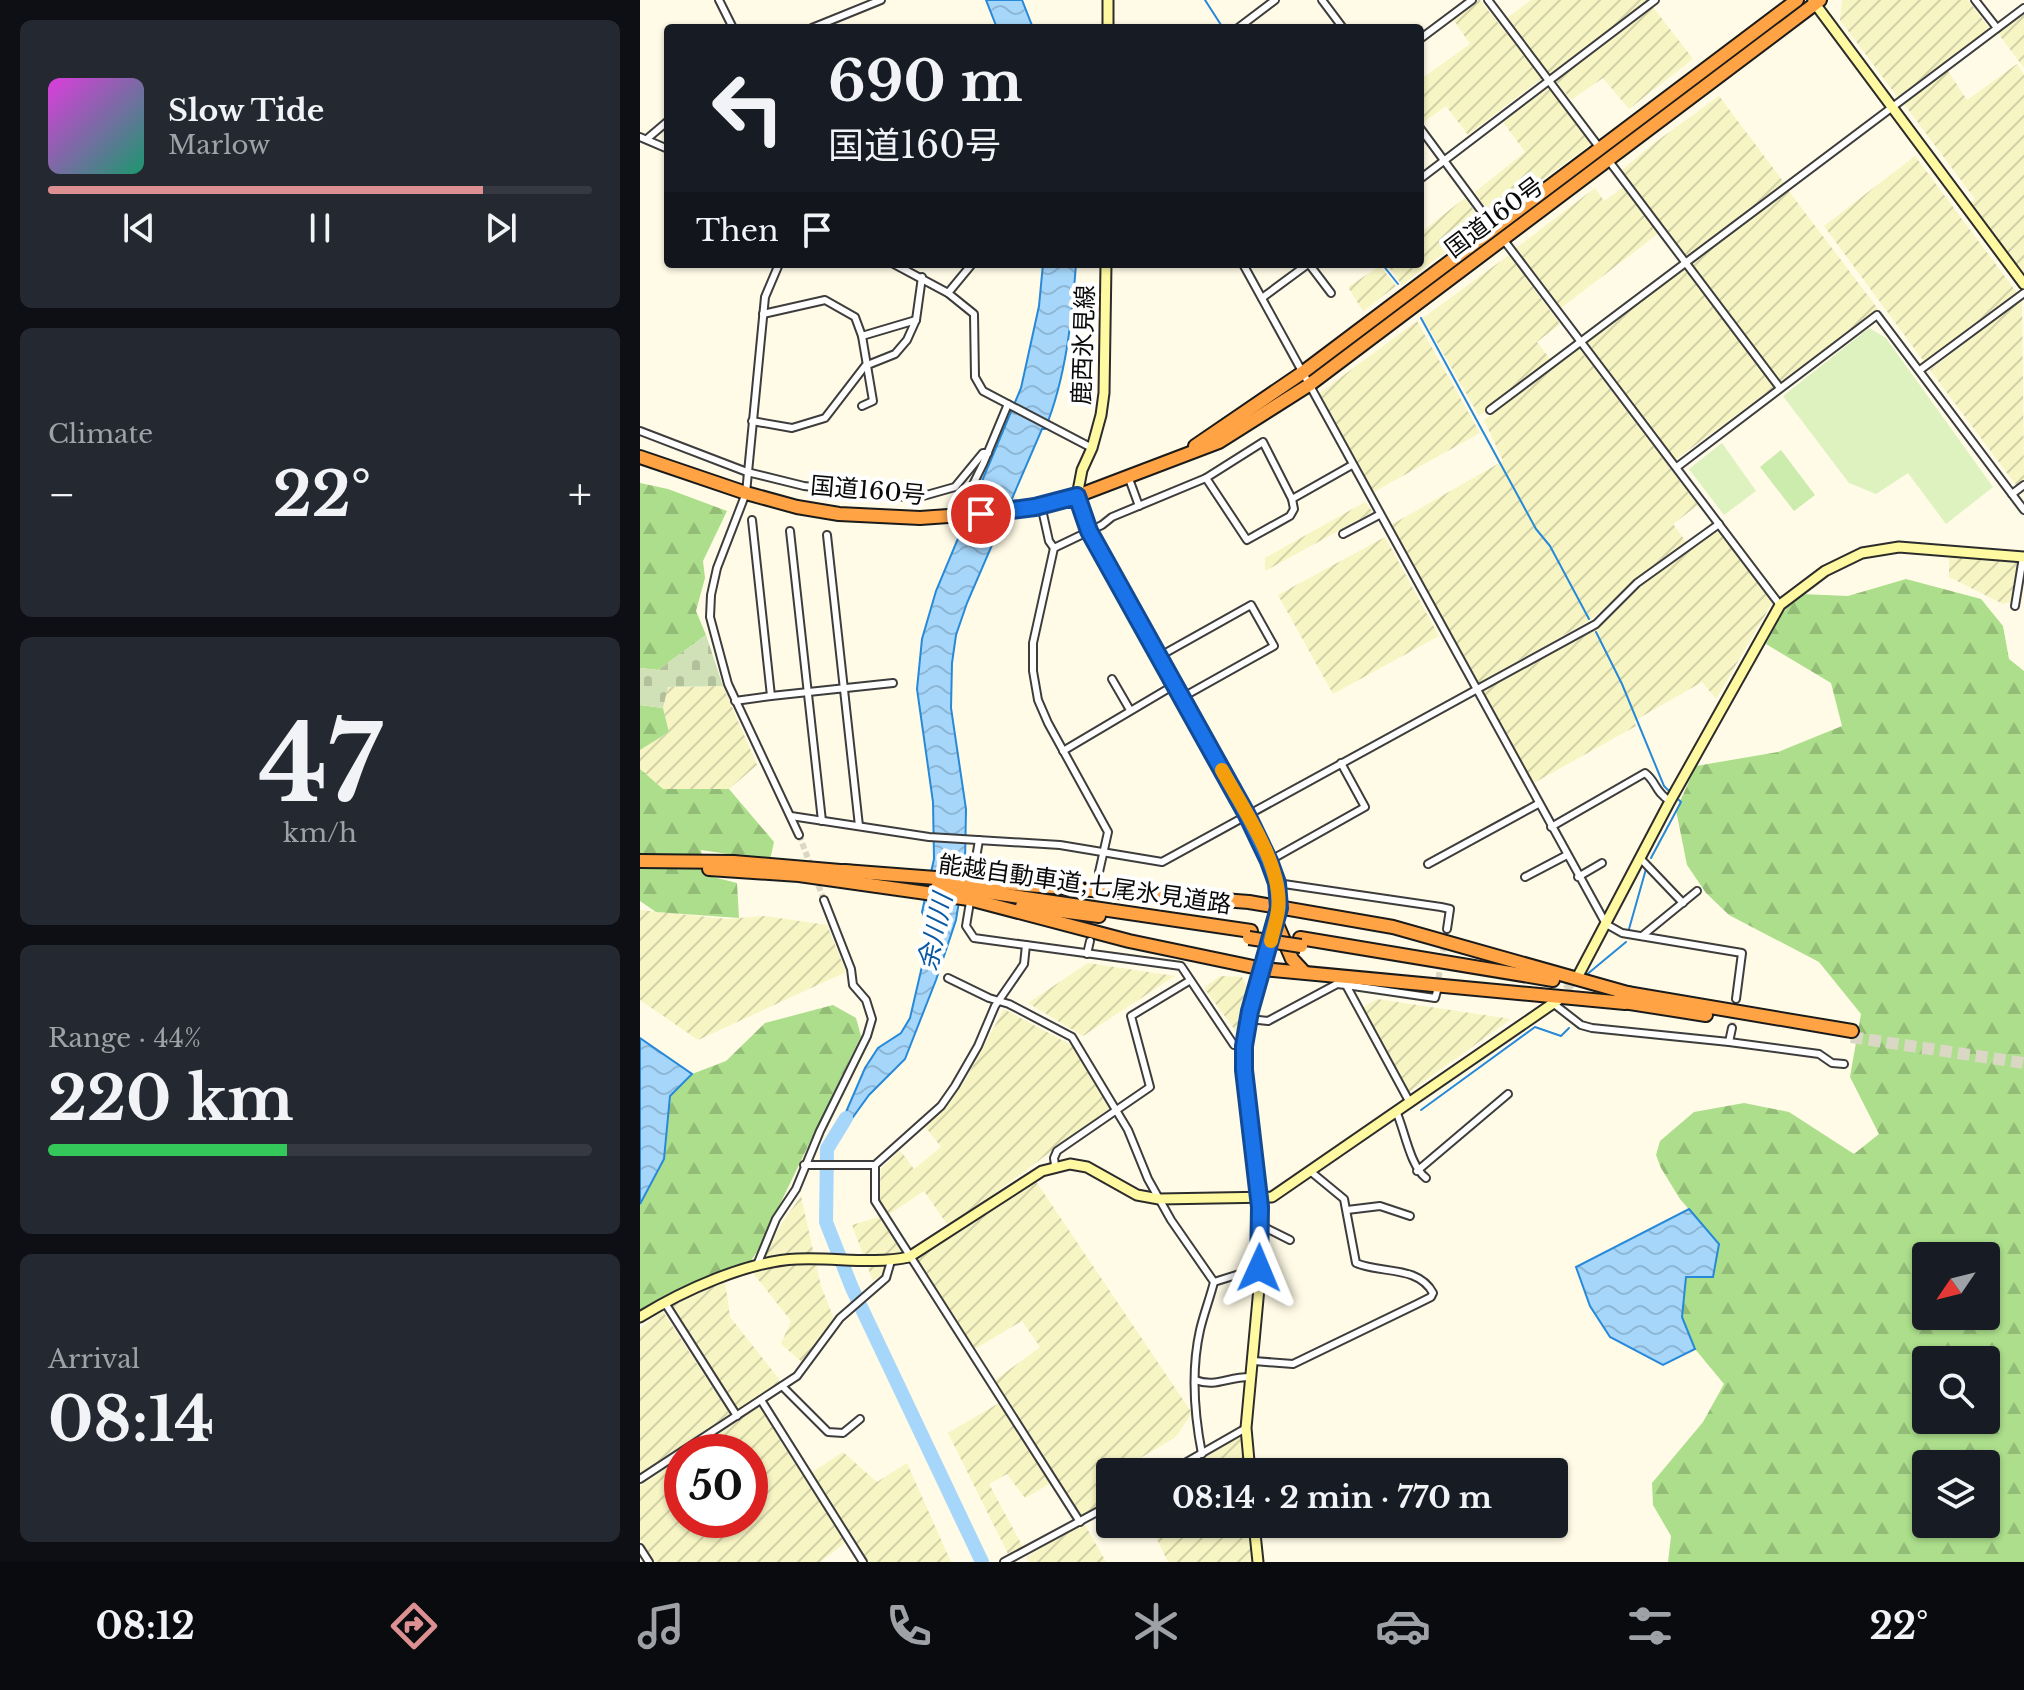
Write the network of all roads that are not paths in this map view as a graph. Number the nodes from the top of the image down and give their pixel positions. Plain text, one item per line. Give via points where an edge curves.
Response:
1 (719, 0) edge
2 (881, 0) edge
3 (1108, 0) edge
4 (1275, 0) edge
5 (1322, 0) edge
6 (1472, 0) edge
7 (1655, 0) edge
8 (1797, 0) edge
9 (1975, 0) edge
10 (1492, 1) edge
11 (1815, 1) edge
12 (2024, 8) edge
13 (731, 24) edge
14 (822, 24) edge
15 (1108, 24) edge
16 (1243, 24) edge
17 (1340, 24) edge
18 (1997, 28) junction
19 (1424, 36) edge
20 (1550, 80) junction
21 (1893, 108) junction
22 (664, 124) edge
23 (1424, 133) edge
24 (644, 138) edge
25 (664, 147) edge
26 (1604, 154) junction
27 (1445, 160) junction
28 (1424, 176) edge
29 (1494, 228) junction
30 (1503, 239) junction
31 (1684, 264) junction
32 (777, 268) edge
33 (903, 268) edge
34 (969, 268) edge
35 (1106, 268) edge
36 (1245, 268) edge
37 (1303, 268) edge
38 (1311, 268) edge
39 (922, 277) junction
40 (2024, 284) edge
41 (948, 293) junction
42 (1331, 293) dead end
43 (2024, 293) edge
44 (1262, 298) junction
45 (763, 314) junction
46 (916, 320) junction
47 (862, 336) junction
48 (1581, 341) junction
49 (865, 366) junction
50 (1920, 370) junction
51 (1306, 379) junction
52 (1780, 388) junction
53 (882, 396) dead end
54 (872, 398) junction
55 (1008, 404) junction
56 (862, 406) dead end
57 (1490, 410) dead end
58 (752, 421) junction
59 (640, 431) edge
60 (1092, 448) junction
61 (988, 453) junction
62 (640, 457) edge
63 (1352, 465) junction
64 (1677, 467) junction
65 (747, 472) junction
66 (1128, 476) junction
67 (1206, 478) junction
68 (2024, 485) edge
69 (746, 493) junction
70 (2012, 494) junction
71 (1077, 496) junction
72 (1292, 499) junction
73 (1041, 505) junction
74 (1139, 506) junction
75 (2024, 510) edge
76 (1379, 515) junction
77 (957, 517) junction
78 (752, 520) dead end
79 (1719, 524) junction
80 (790, 531) dead end
81 (1089, 531) junction
82 (1343, 534) dead end
83 (827, 535) dead end
84 (1054, 548) junction
85 (2023, 557) edge
86 (1780, 605) junction
87 (2015, 606) dead end
88 (1160, 656) junction
89 (1112, 679) dead end
90 (893, 683) dead end
91 (1176, 684) junction
92 (845, 688) junction
93 (1476, 690) junction
94 (808, 692) junction
95 (771, 696) junction
96 (1183, 697) junction
97 (735, 701) junction
98 (1130, 710) junction
99 (1063, 751) junction
100 (1341, 763) junction
101 (1670, 801) junction
102 (1538, 804) junction
103 (1247, 815) junction
104 (791, 816) junction
105 (822, 821) junction
106 (859, 826) junction
107 (1551, 827) junction
108 (799, 835) tunnel mouth
109 (976, 839) junction
110 (1102, 852) junction
111 (1567, 855) junction
112 (1640, 858) junction
113 (640, 861) edge
114 (1269, 861) junction
115 (1602, 863) dead end
116 (1428, 864) dead end
117 (640, 869) edge
118 (1099, 872) tunnel mouth
119 (1525, 877) dead end
120 (1578, 877) junction
121 (922, 883) junction
122 (1277, 883) junction
123 (970, 888) junction
124 (1697, 891) dead end
125 (824, 900) tunnel mouth
126 (1683, 903) junction
127 (1279, 908) junction
128 (1276, 922) junction
129 (1606, 924) junction
130 (1447, 929) tunnel mouth
131 (1642, 936) junction
132 (1090, 941) tunnel mouth
133 (1026, 945) junction
134 (1087, 954) junction
135 (1263, 969) junction
136 (1304, 972) junction
137 (1579, 974) tunnel mouth
138 (948, 978) dead end
139 (1189, 981) junction
140 (1346, 985) junction
141 (1437, 991) dead end
142 (1628, 998) junction
143 (1736, 999) tunnel mouth
144 (998, 1001) junction
145 (1556, 1002) joint
146 (1249, 1019) junction
147 (1732, 1028) tunnel mouth
148 (1852, 1034) tunnel mouth
149 (1729, 1042) junction
150 (1244, 1046) junction
151 (1844, 1064) dead end
152 (1508, 1094) dead end
153 (1409, 1101) junction
154 (1396, 1111) junction
155 (1116, 1112) junction
156 (804, 1165) junction
157 (875, 1165) junction
158 (1055, 1165) junction
159 (1310, 1171) junction
160 (1417, 1171) junction
161 (1426, 1178) dead end
162 (1259, 1197) junction
163 (1159, 1199) junction
164 (1347, 1210) junction
165 (1410, 1216) dead end
166 (1260, 1225) junction
167 (1290, 1240) dead end
168 (909, 1257) junction
169 (891, 1261) junction
170 (757, 1265) junction
171 (1259, 1268) junction
172 (1214, 1282) junction
173 (665, 1303) junction
174 (640, 1317) edge
175 (1254, 1361) junction
176 (1252, 1377) junction
177 (1195, 1380) junction
178 (782, 1386) junction
179 (761, 1400) junction
180 (737, 1416) junction
181 (860, 1419) dead end
182 (1246, 1428) junction
183 (1202, 1454) junction
184 (1195, 1458) edge
185 (1249, 1458) edge
186 (640, 1479) edge
187 (1096, 1513) edge
188 (1080, 1522) junction
189 (1255, 1538) edge
190 (640, 1548) edge
191 (649, 1562) edge
192 (863, 1562) edge
193 (1004, 1562) edge
194 (1258, 1562) edge

1 - 13 street
2 - 14 street
3 - 15 street
4 - 16 street
5 - 17 street
6 - 19 street
7 - 20 street
8 - 26 highway, 国道160号
9 - 18 street
10 - 20 street
11 - 21 street
11 - 26 highway, 国道160号
12 - 18 street
18 - 21 street
20 - 26 street
20 - 27 street
21 - 31 street
21 - 40 street
22 - 24 street
23 - 27 street
24 - 25 street
26 - 29 highway, 国道160号
26 - 30 highway, 国道160号
26 - 31 street
27 - 28 street
27 - 29 street
29 - 51 highway, 国道160号
30 - 48 street
30 - 51 highway, 国道160号
31 - 48 street
31 - 52 street
32 - 45 street
33 - 39 street
34 - 41 street
35 - 60 street, 鹿西氷見線 via 1104,393
36 - 44 street
37 - 44 street
38 - 42 street
39 - 41 street
39 - 46 street
41 - 55 street via 975,317 978,386
43 - 50 street
44 - 51 street
45 - 47 street via 825,300 855,317
45 - 58 street
46 - 47 street
46 - 49 street via 895,354
47 - 49 street
48 - 57 street
48 - 64 street
49 - 54 street
49 - 58 street via 825,418 792,428
50 - 52 street via 1877,315
50 - 70 street
51 - 63 street
51 - 66 highway, 国道160号 via 1186,453
52 - 64 street
53 - 54 street
54 - 56 street
55 - 60 street
55 - 61 street
58 - 65 street
59 - 65 street
60 - 71 street, 鹿西氷見線
61 - 65 street via 955,487 916,498 804,486
61 - 77 street
62 - 69 highway, 国道160号
63 - 72 street
63 - 76 street
64 - 79 street
65 - 69 street
66 - 71 highway, 国道160号
66 - 74 street
67 - 72 street via 1263,442
67 - 72 street via 1247,540 1290,516
67 - 74 street
68 - 70 street
69 - 77 highway, 国道160号 via 839,514
69 - 97 street via 711,595 710,617
70 - 75 street
71 - 73 highway, 国道160号
71 - 81 street
73 - 77 highway, 国道160号
73 - 84 street
74 - 81 street
76 - 82 street
76 - 93 street
78 - 95 street
79 - 86 street
79 - 93 street via 1637,583 1596,624
80 - 94 street
81 - 84 street
81 - 88 street
83 - 92 street
84 - 99 street via 1033,643 1033,671 1038,700
85 - 86 street via 1899,547 1862,553 1825,571
85 - 87 street
86 - 101 street
88 - 91 street
88 - 96 street via 1251,605 1274,646
89 - 98 street
90 - 92 street
91 - 96 street
91 - 98 street
92 - 94 street
92 - 106 street
93 - 100 street
93 - 102 street
94 - 95 street
94 - 105 street
95 - 97 street
96 - 103 street
97 - 104 street
98 - 99 street
99 - 110 street via 1108,832
100 - 103 street
100 - 114 street via 1365,807
101 - 107 street via 1657,793 1645,773
101 - 112 street
102 - 107 street
102 - 116 street
103 - 110 street via 1162,862
103 - 114 street
104 - 105 street
104 - 108 street
105 - 106 street
106 - 109 street
107 - 111 street
109 - 110 street
109 - 123 street
110 - 118 street
111 - 119 street
111 - 120 street
112 - 126 street
112 - 129 street
113 - 121 highway, 能越自動車道;七尾氷見道路 via 734,862
114 - 122 street
115 - 120 street
117 - 121 highway, 能越自動車道;七尾氷見道路
120 - 129 street
121 - 123 highway, 能越自動車道;七尾氷見道路
122 - 127 street
122 - 130 street via 1450,909
123 - 127 highway via 1186,896
123 - 133 street via 966,926 974,938
123 - 135 highway via 1129,941
123 - 142 highway, 能越自動車道;七尾氷見道路
124 - 126 street
125 - 156 street via 853,985 866,1000 872,1019
126 - 131 street
127 - 128 street
127 - 142 highway via 1393,927
128 - 135 street
128 - 136 highway via 1292,959
129 - 131 street
129 - 137 street
131 - 143 street via 1742,953
132 - 134 street
133 - 134 street
133 - 144 street via 1024,964
134 - 139 street via 1181,966
135 - 136 highway
135 - 146 street
136 - 142 highway
138 - 144 street
139 - 150 street via 1234,1045
139 - 155 street via 1131,1016 1150,1087
140 - 141 street via 1435,998
140 - 146 street via 1337,984 1268,1021
140 - 153 street
142 - 148 highway, 能越自動車道;七尾氷見道路
144 - 155 street via 1072,1037
144 - 157 street via 941,1106
145 - 149 street via 1581,1025 1592,1028
145 - 153 street
146 - 150 street
147 - 149 street
149 - 151 street via 1819,1054
150 - 162 street
152 - 160 street
153 - 154 street
154 - 159 street
154 - 160 street
155 - 158 street via 1057,1151
155 - 163 street
156 - 157 street
156 - 170 street
157 - 168 street via 875,1201
158 - 163 street via 1087,1167 1137,1195
158 - 168 street
159 - 162 street via 1272,1197
159 - 164 street via 1344,1199
160 - 161 street
162 - 163 street
162 - 166 street
163 - 172 street
164 - 165 street via 1380,1206
164 - 175 street via 1356,1263 1408,1273 1430,1287 1431,1297 1293,1364
166 - 167 street
166 - 171 street
168 - 169 street
168 - 188 street
169 - 170 street via 780,1260
169 - 178 street via 886,1278 840,1318 797,1376
170 - 173 street
171 - 172 street
171 - 175 street
172 - 177 street via 1200,1328
173 - 174 street
173 - 180 street
175 - 176 street
176 - 177 street via 1235,1376 1208,1385
176 - 182 street
177 - 183 street
178 - 179 street
178 - 181 street via 828,1432 843,1433
179 - 180 street
179 - 192 street
180 - 186 street
182 - 183 street
182 - 185 street
183 - 184 street
187 - 188 street
188 - 193 street
189 - 194 street
190 - 191 street

